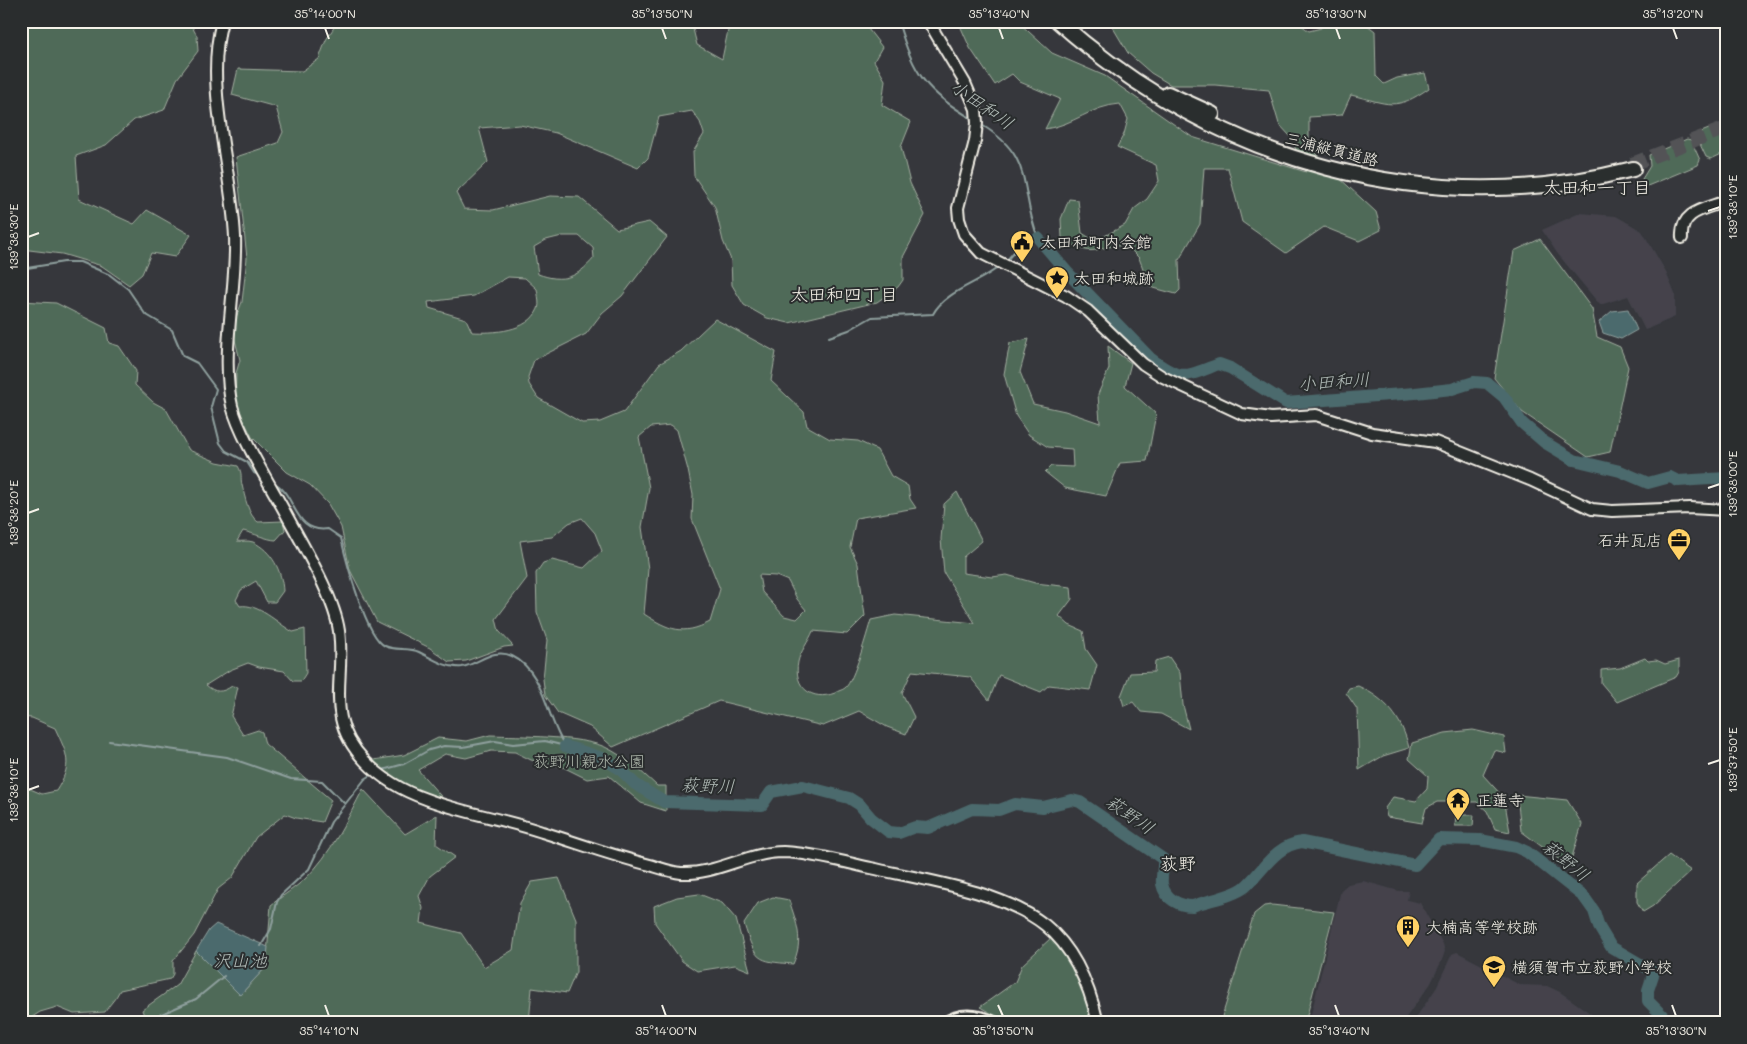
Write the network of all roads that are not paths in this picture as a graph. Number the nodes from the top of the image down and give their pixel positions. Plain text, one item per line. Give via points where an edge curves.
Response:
1 (222, 21) edge
2 (928, 21) edge
3 (1058, 21) edge
4 (1064, 21) edge
5 (1633, 167) tunnel mouth
6 (1381, 177) junction
7 (1726, 201) edge
8 (1682, 238) dead end
9 (1726, 510) edge
10 (945, 1023) edge
11 (997, 1023) edge
12 (1098, 1023) edge

1 - 12 street via 216,76 235,239 229,389 236,418 335,614 339,632 338,711 344,729 365,762 382,777 423,798 539,830 616,857 680,873 708,870 784,852 847,862 995,899 1022,910 1059,939 1084,978
2 - 9 street via 976,109 978,124 958,208 964,234 981,253 1066,296 1088,311 1143,364 1163,378 1242,414 1271,418 1316,415 1372,433 1435,442 1592,509
3 - 6 highway, 三浦縦貫道路 via 1109,62 1181,110 1285,156
4 - 6 highway, 三浦縦貫道路 via 1122,67 1159,90 1295,152
5 - 6 highway, 三浦縦貫道路 via 1561,184 1428,186
7 - 8 street via 1687,218 1682,227
10 - 11 street via 965,1015

